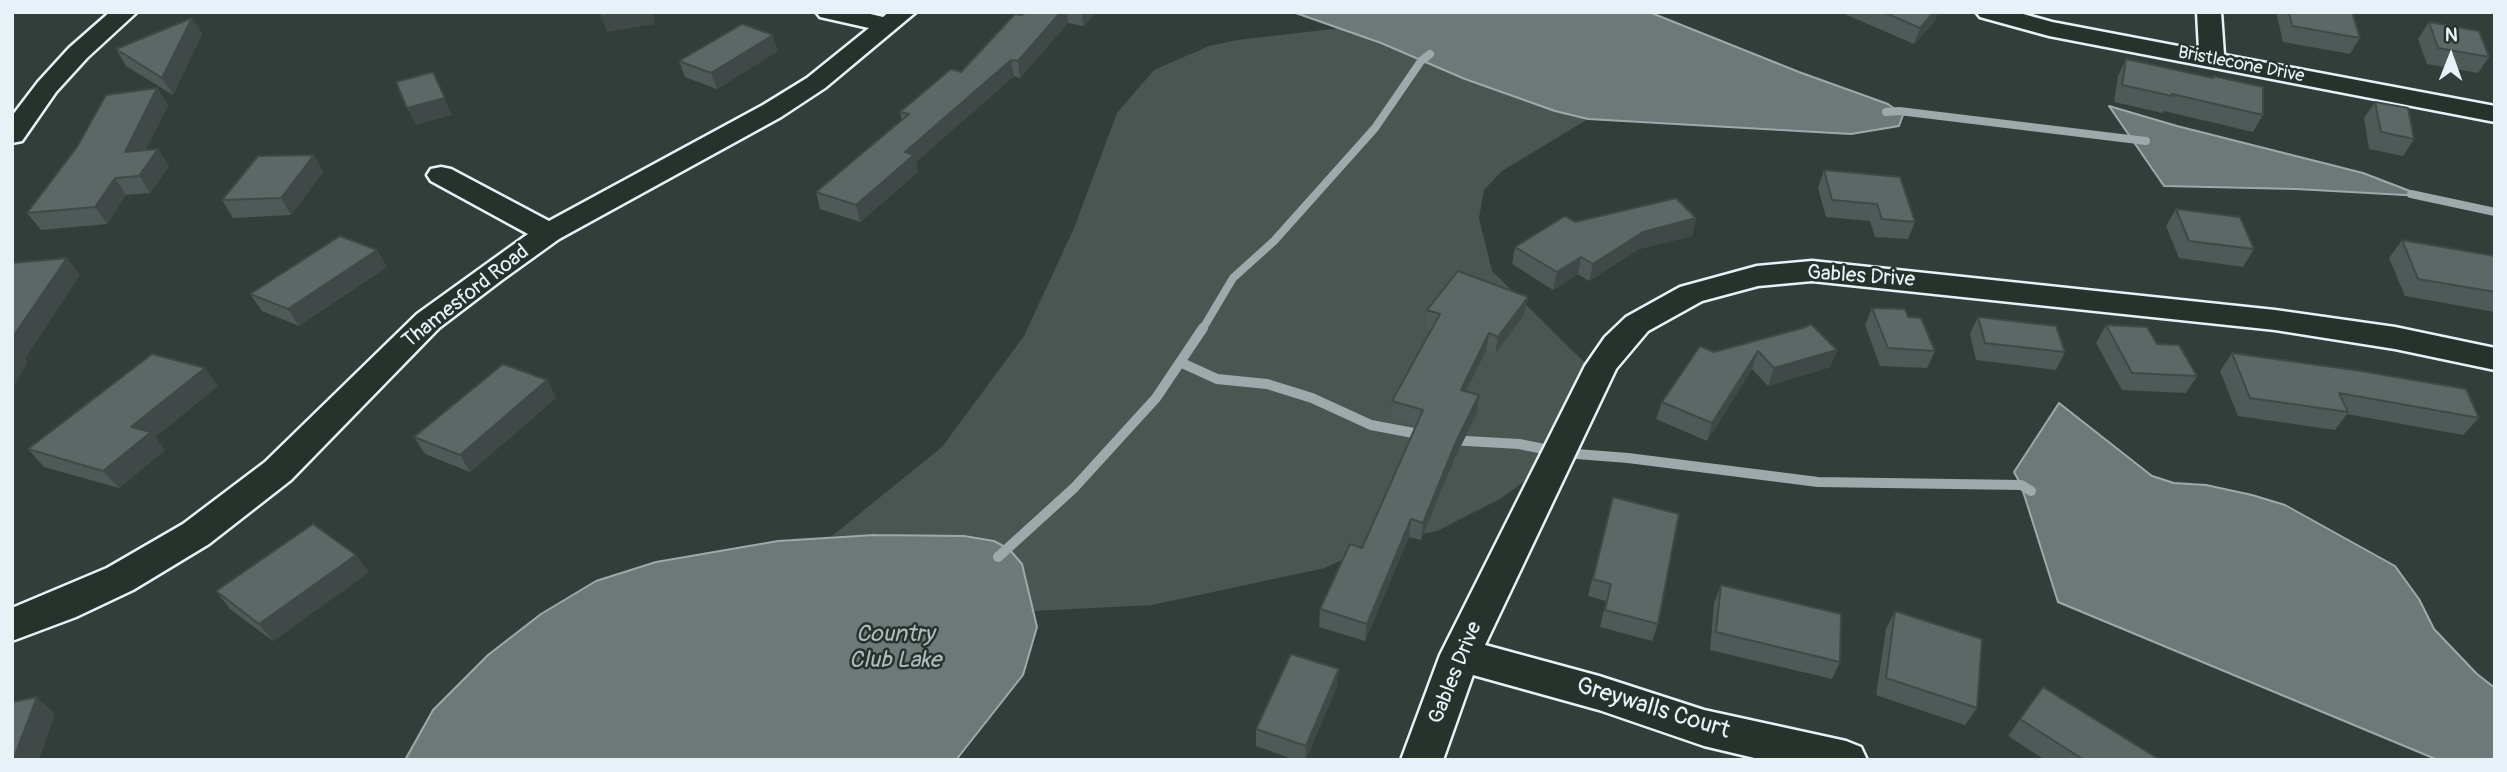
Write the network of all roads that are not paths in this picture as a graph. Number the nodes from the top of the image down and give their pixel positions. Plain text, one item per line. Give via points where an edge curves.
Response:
1 (125, 12) edge
2 (828, 12) edge
3 (1988, 12) edge
4 (2209, 12) edge
5 (895, 19) edge
6 (2212, 59) junction
7 (2495, 114) edge
8 (12, 135) edge
9 (442, 175) dead end
10 (549, 233) junction
11 (2495, 359) edge
12 (12, 625) edge
13 (1460, 655) junction
14 (1422, 760) edge
15 (1846, 760) edge

1 - 8 street via 78,53
2 - 5 street
3 - 6 street, Bristlecone Drive via 2049,29
4 - 6 street
5 - 10 street, Thamesford Road via 816,83 772,111
6 - 7 street, Bristlecone Drive
9 - 10 street
10 - 12 street, Thamesford Road via 428,321 278,471 240,502 120,579
11 - 13 street, Gables Drive via 2275,320 1844,274 1812,271 1723,283 1662,307 1637,324 1609,355
13 - 14 street, Gables Drive
13 - 15 street, Greywalls Court via 1599,692 1704,727

